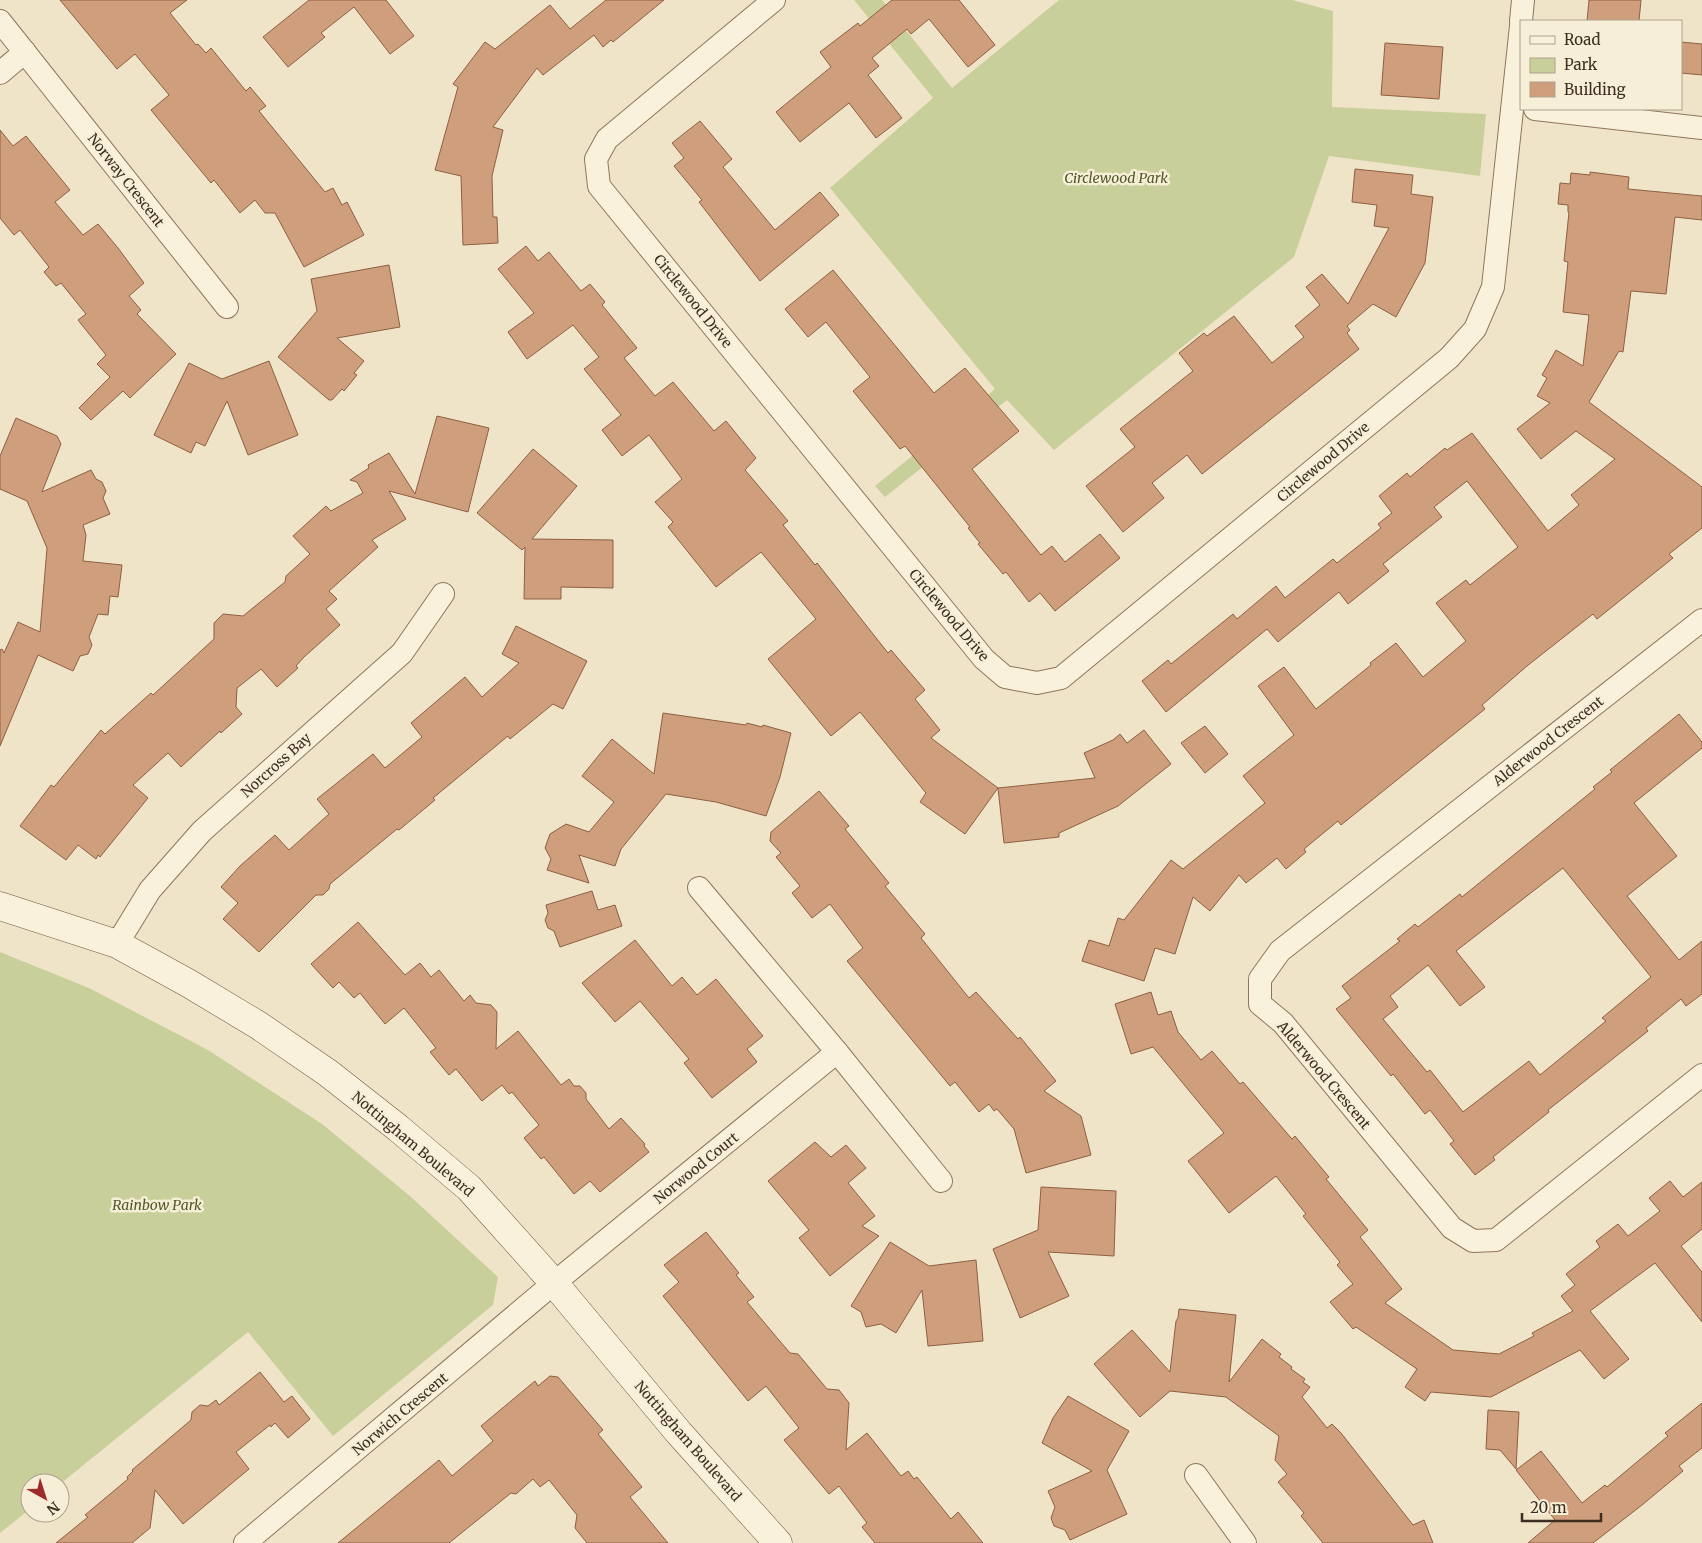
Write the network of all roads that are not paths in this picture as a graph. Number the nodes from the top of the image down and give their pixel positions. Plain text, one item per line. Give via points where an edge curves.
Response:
1 (774, 0) edge
2 (1523, 0) edge
3 (1521, 20) edge
4 (0, 21) edge
5 (1520, 46) edge
6 (25, 52) junction
7 (0, 73) edge
8 (1517, 105) edge
9 (1544, 110) edge
10 (1702, 128) edge
11 (228, 307) dead end
12 (443, 594) dead end
13 (1702, 620) edge
14 (699, 888) dead end
15 (0, 906) edge
16 (117, 944) junction
17 (837, 1052) junction
18 (1702, 1075) edge
19 (941, 1181) dead end
20 (554, 1283) junction
21 (1196, 1475) dead end
22 (245, 1543) edge
23 (778, 1543) edge
24 (1245, 1543) edge

1 - 8 street, Circlewood Drive via 607,139 596,159 599,186 984,659 1005,677 1037,683 1061,678 1449,358 1475,329 1492,287
2 - 3 street
4 - 6 street, Norway Crescent
5 - 8 street, Circlewood Drive
6 - 7 street
6 - 11 street, Norway Crescent
9 - 10 street
12 - 16 street, Norcross Bay via 402,653 202,831 150,890
13 - 18 street, Alderwood Crescent via 1280,952 1260,979 1260,1004 1283,1023 1452,1228 1473,1241 1496,1240
14 - 17 street
15 - 16 street, Nottingham Boulevard
16 - 20 street, Nottingham Boulevard via 258,1025 328,1073 469,1188
17 - 19 street
17 - 20 street, Norwood Court
20 - 22 street, Norwich Crescent
20 - 23 street, Nottingham Boulevard via 679,1433
21 - 24 street

